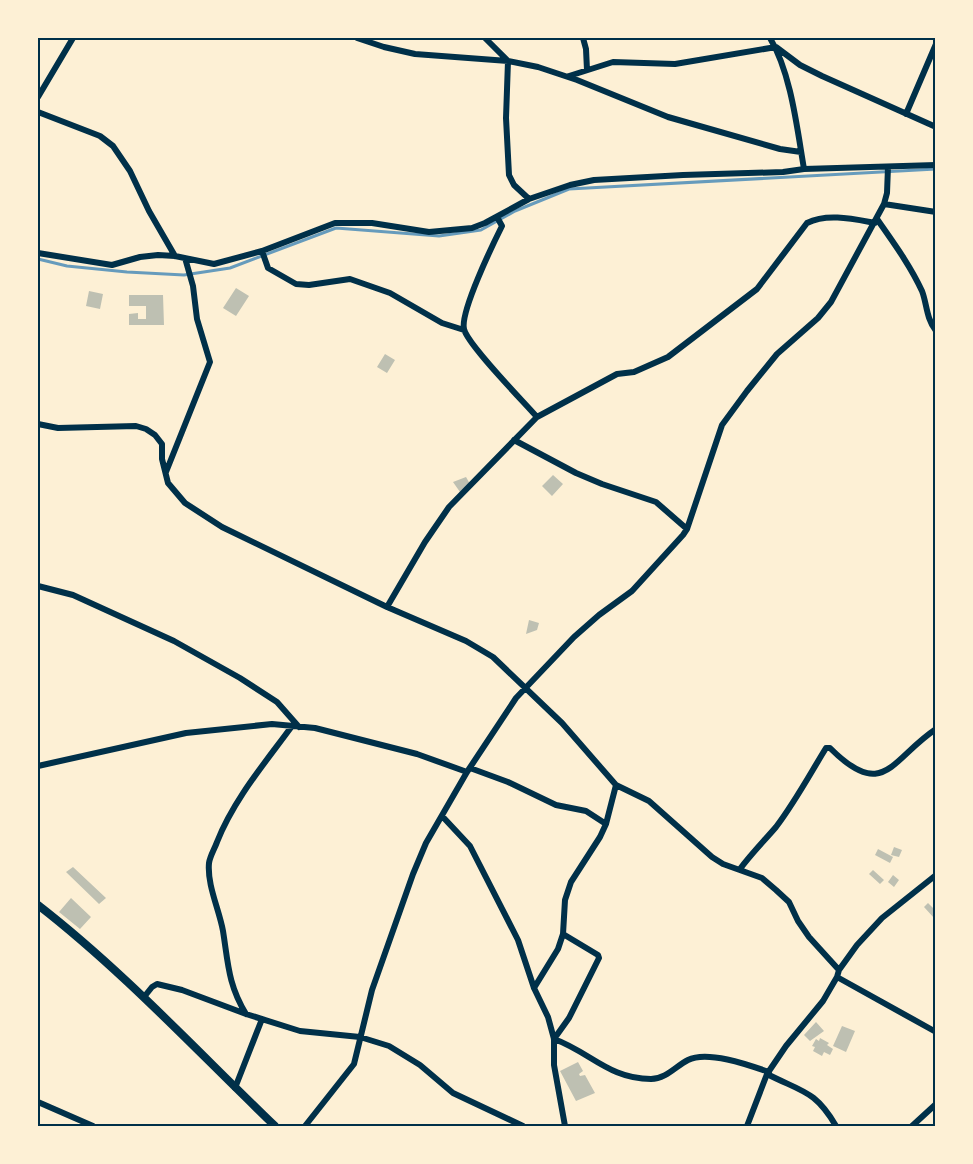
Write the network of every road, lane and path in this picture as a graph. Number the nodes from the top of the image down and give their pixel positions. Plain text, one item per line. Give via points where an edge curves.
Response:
1 (73, 38) edge
2 (357, 38) edge
3 (484, 38) edge
4 (583, 38) edge
5 (770, 38) edge
6 (936, 44) edge
7 (776, 47) junction
8 (508, 61) junction
9 (587, 70) junction
10 (568, 76) junction
11 (38, 97) edge
12 (38, 112) edge
13 (906, 114) junction
14 (936, 127) edge
15 (801, 152) junction
16 (936, 165) edge
17 (888, 167) junction
18 (804, 169) junction
19 (529, 199) junction
20 (884, 204) junction
21 (936, 213) edge
22 (497, 217) junction
23 (876, 221) junction
24 (262, 251) junction
25 (38, 253) edge
26 (175, 256) junction
27 (185, 258) junction
28 (464, 330) junction
29 (936, 331) edge
30 (537, 417) junction
31 (38, 424) edge
32 (514, 440) junction
33 (165, 472) junction
34 (687, 529) junction
35 (38, 586) edge
36 (387, 607) junction
37 (526, 688) junction
38 (296, 726) junction
39 (936, 729) edge
40 (38, 766) edge
41 (468, 770) junction
42 (616, 785) junction
43 (442, 816) junction
44 (606, 824) junction
45 (740, 869) junction
46 (936, 875) edge
47 (38, 904) edge
48 (563, 934) junction
49 (839, 970) junction
50 (837, 977) junction
51 (534, 988) junction
52 (144, 997) junction
53 (246, 1014) junction
54 (262, 1019) junction
55 (936, 1032) edge
56 (360, 1037) junction
57 (554, 1039) junction
58 (768, 1073) junction
59 (235, 1088) junction
60 (38, 1102) edge
61 (936, 1104) edge
62 (93, 1126) edge
63 (275, 1126) edge
64 (305, 1126) edge
65 (523, 1126) edge
66 (565, 1126) edge
67 (748, 1126) edge
68 (836, 1126) edge
69 (912, 1126) edge

1 - 11 street
2 - 8 street via 415,54
3 - 8 street
4 - 9 street
5 - 7 street
6 - 13 street
7 - 9 street via 675,64 613,62
7 - 13 street via 800,65
7 - 15 street
8 - 10 street
8 - 19 street via 509,175
9 - 10 street
10 - 15 street via 668,117
12 - 26 street via 100,136 113,147
13 - 14 street
15 - 18 street
16 - 17 street
17 - 18 street
17 - 20 street
18 - 19 street via 594,180
19 - 22 street
20 - 21 street
20 - 23 street
22 - 24 street via 472,228 429,232 372,223 335,223
22 - 28 street via 502,226 470,300
23 - 29 street via 912,270
23 - 30 street via 845,217 807,223 757,289 668,357 634,372 616,374
23 - 34 street via 831,302 777,354 722,425
24 - 27 street via 214,264
24 - 28 street via 268,268 296,284 350,279 390,293 442,323
25 - 26 street via 112,265 140,257
26 - 27 street
27 - 33 street via 210,362
28 - 30 street via 474,347
30 - 32 street
31 - 33 street via 58,428 146,429 162,444
32 - 34 street via 576,473 656,502
32 - 36 street via 449,507
33 - 36 street via 168,483 185,503 222,527
34 - 37 street via 632,591 574,637
35 - 38 street via 73,595 174,641 277,702
36 - 37 street via 466,641 493,657
37 - 41 street
37 - 42 street
38 - 40 street via 272,724 186,733
38 - 41 street
38 - 53 street via 242,795 224,824 209,861 228,972
39 - 45 street via 893,767 874,775 866,774 826,748 793,803
41 - 43 street
41 - 44 street via 508,782 556,805 586,812
42 - 44 street
42 - 45 street via 649,801 711,857
43 - 51 street via 470,846 518,940
43 - 56 street via 413,874 372,990
44 - 48 street via 571,882 565,900
45 - 49 street via 762,878 789,902 809,938
46 - 49 street via 882,918
47 - 52 street
48 - 51 street
48 - 57 street via 599,958
49 - 50 street
50 - 55 street
50 - 58 street
51 - 57 street
52 - 53 street via 157,984
52 - 59 street
53 - 54 street
54 - 56 street via 300,1031
54 - 59 street
56 - 64 street via 354,1064
56 - 65 street via 389,1046 420,1065 453,1093
57 - 58 street via 608,1070 641,1078 663,1076 695,1058 735,1060
57 - 66 street via 554,1065
58 - 67 street
58 - 68 street via 815,1097
59 - 63 street
60 - 62 street
61 - 69 street

